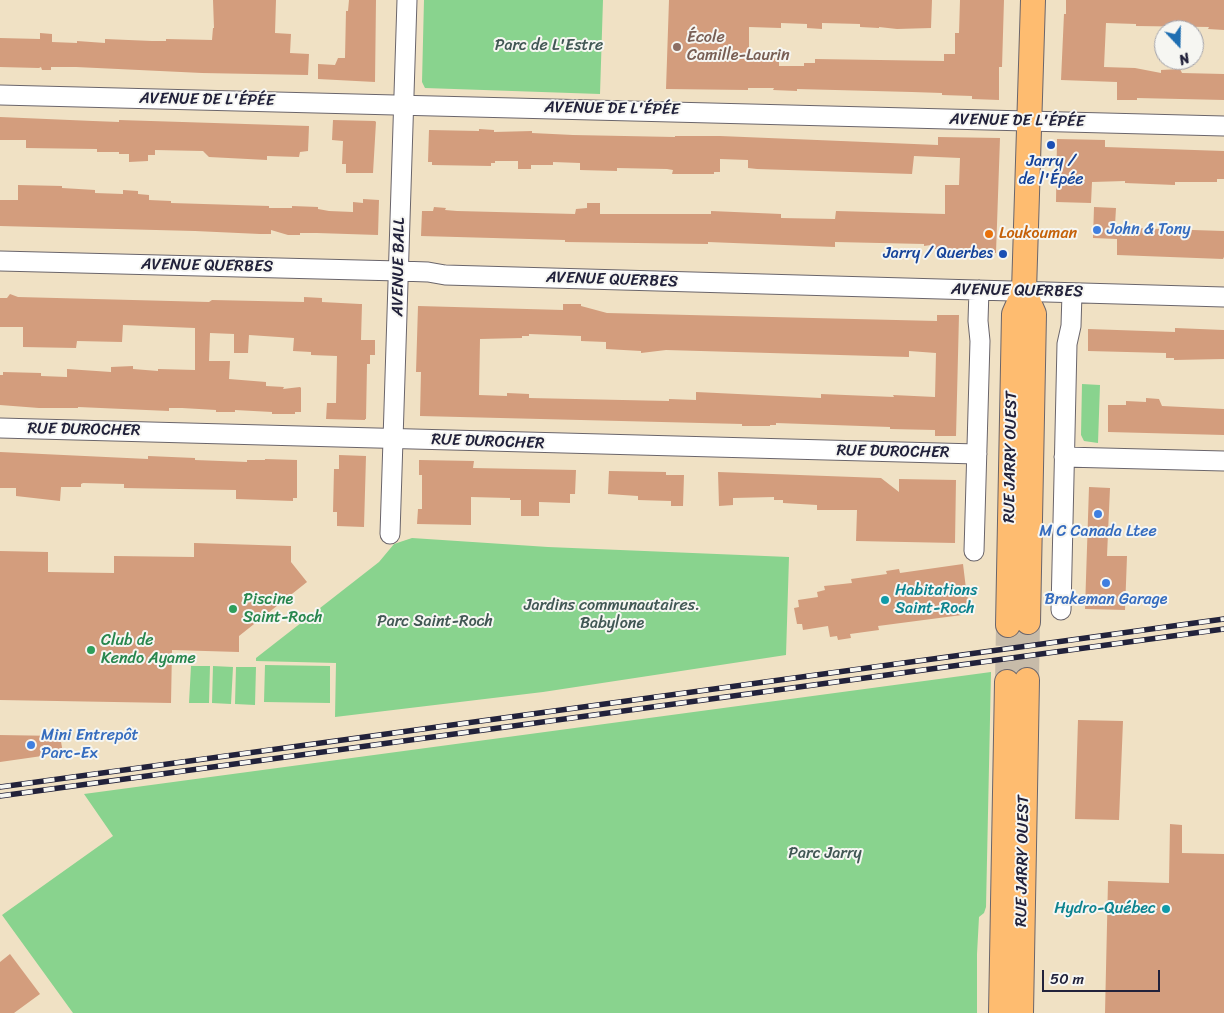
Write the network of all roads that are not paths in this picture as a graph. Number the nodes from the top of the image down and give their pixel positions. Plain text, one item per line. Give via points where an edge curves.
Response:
1 (407, 0) edge
2 (1032, 0) edge
3 (0, 95) edge
4 (404, 105) junction
5 (1029, 121) junction
6 (1224, 126) edge
7 (0, 261) edge
8 (399, 271) junction
9 (979, 290) junction
10 (1024, 291) junction
11 (1072, 293) junction
12 (1224, 297) edge
13 (0, 428) edge
14 (394, 439) junction
15 (977, 454) junction
16 (1064, 457) junction
17 (1224, 461) edge
18 (390, 534) dead end
19 (974, 551) dead end
20 (1061, 610) dead end
21 (1018, 623) tunnel mouth
22 (1001, 1013) edge
23 (1021, 1013) edge

1 - 4 street, AVENUE BALL
2 - 5 main road, RUE JARRY OUEST
3 - 4 street, AVENUE DE L'ÉPÉE
4 - 5 street, AVENUE DE L'ÉPÉE
4 - 8 street, AVENUE BALL
5 - 6 street, AVENUE DE L'ÉPÉE
5 - 10 main road, RUE JARRY OUEST
7 - 8 street, AVENUE QUERBES
8 - 9 street, AVENUE QUERBES via 445,276
8 - 14 street, AVENUE BALL
9 - 10 street, AVENUE QUERBES
9 - 15 street, RUE JARRY OUEST
10 - 11 street, AVENUE QUERBES
10 - 21 main road, RUE JARRY OUEST via 1014,314
11 - 12 street, AVENUE QUERBES
11 - 16 street via 1067,344
13 - 14 street, RUE DUROCHER
14 - 15 street, RUE DUROCHER
14 - 18 street, AVENUE BALL
15 - 19 street, RUE JARRY OUEST
16 - 17 street
16 - 20 street
22 - 23 main road, RUE JARRY OUEST via 1017,681

